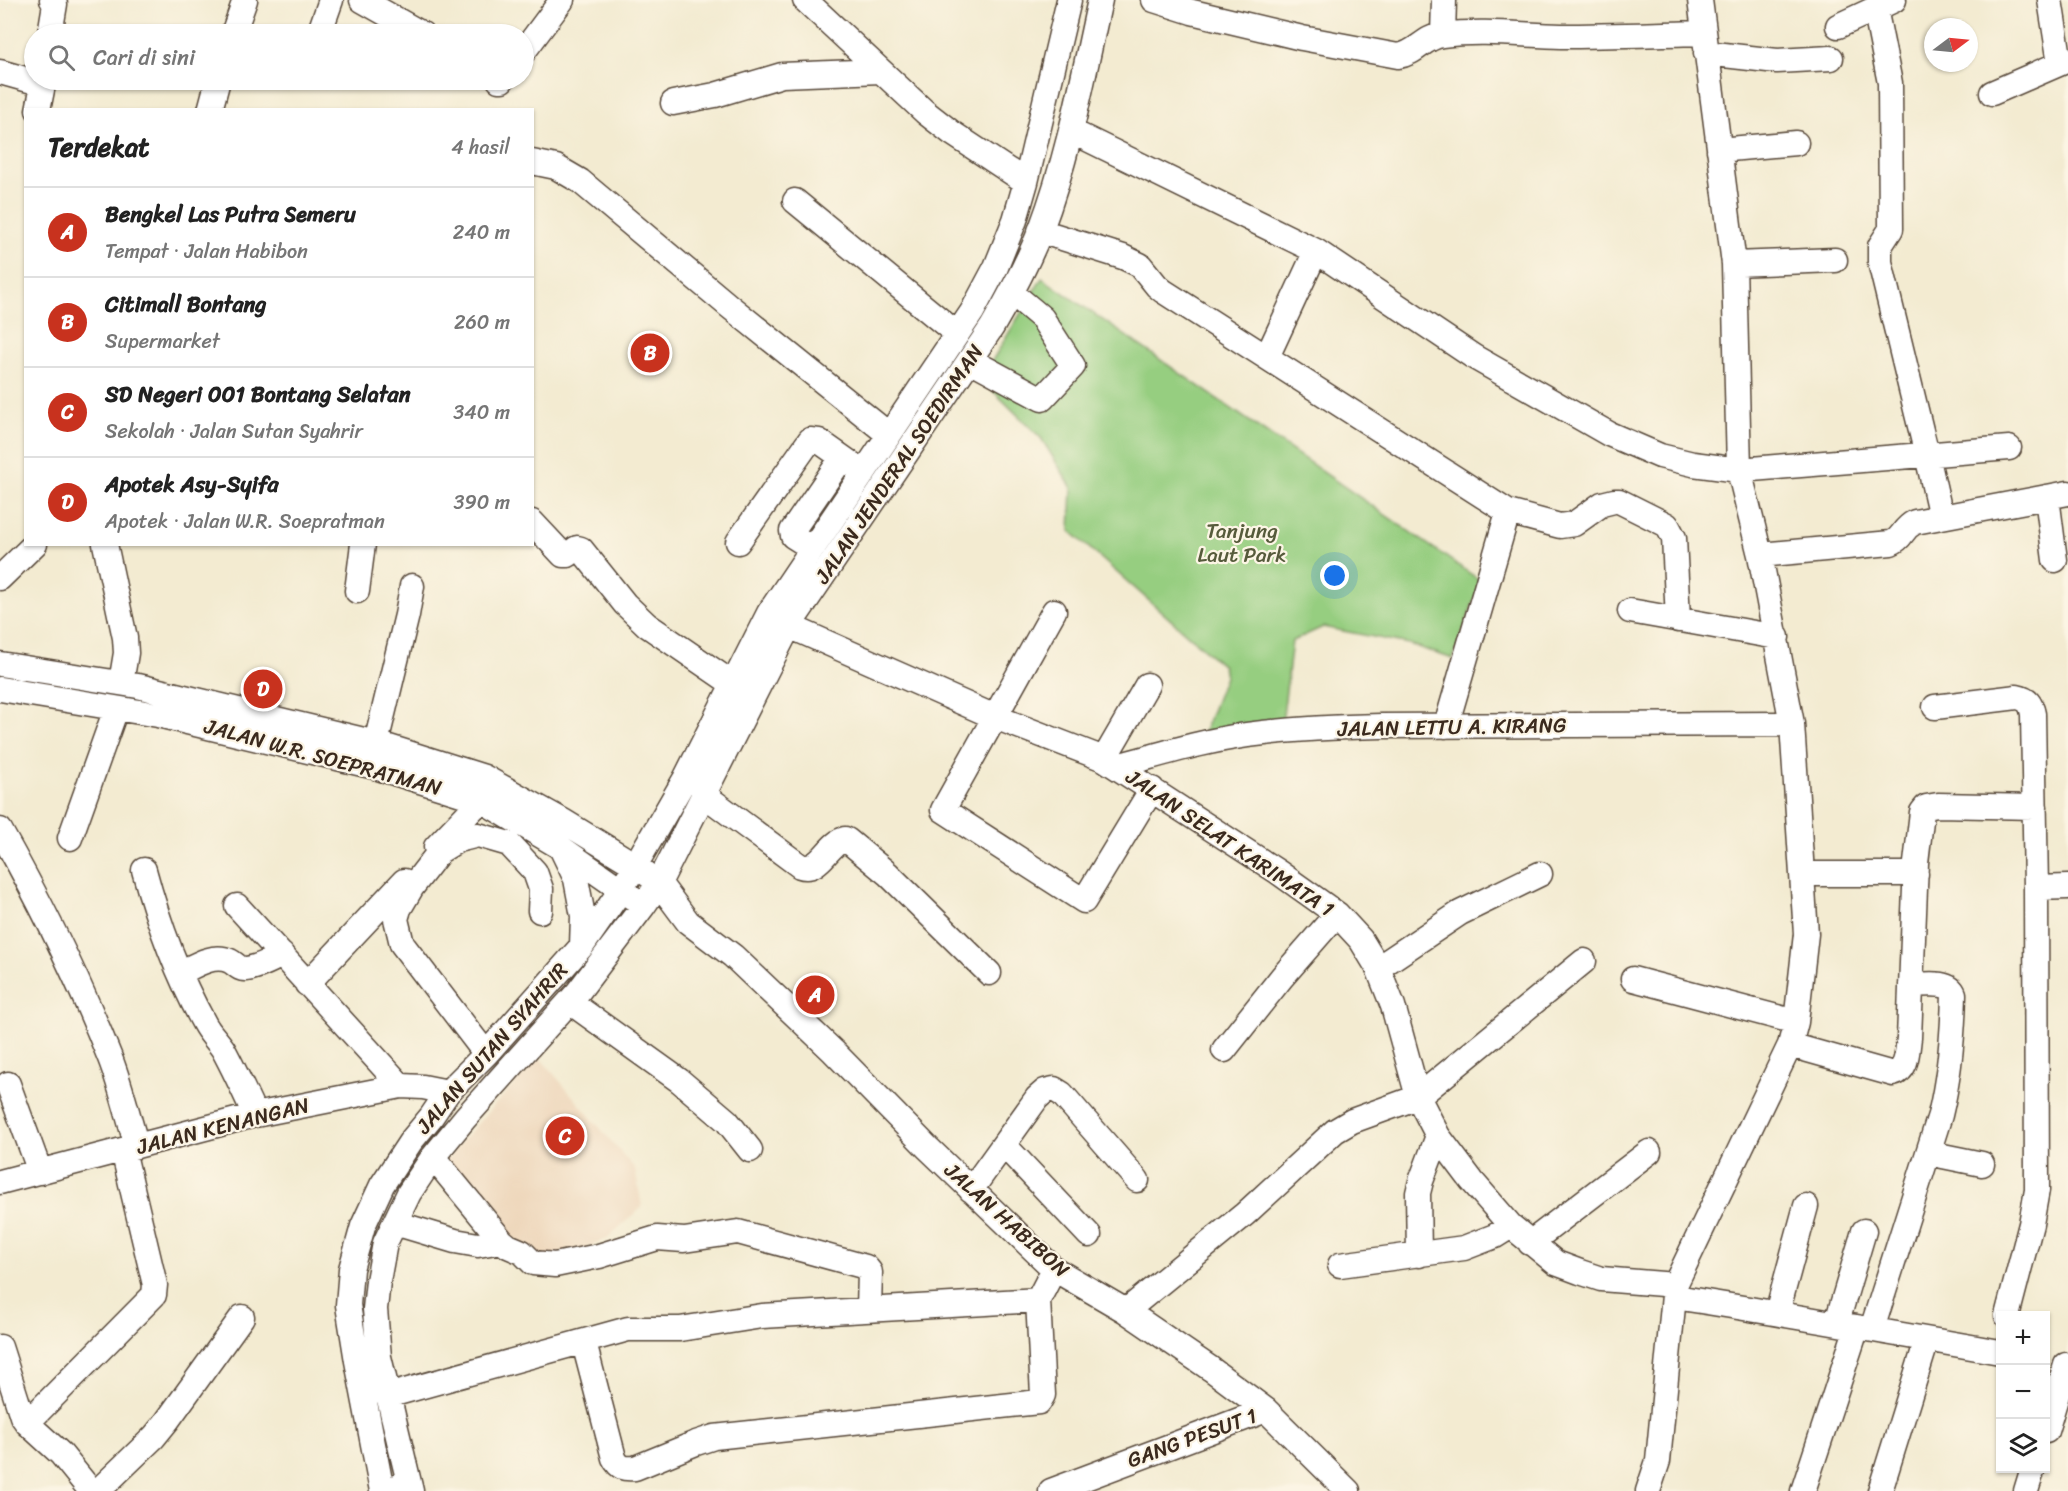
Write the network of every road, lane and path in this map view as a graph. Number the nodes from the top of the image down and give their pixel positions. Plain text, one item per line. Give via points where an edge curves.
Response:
1 (52, 0) edge
2 (245, 0) edge
3 (331, 0) edge
4 (362, 0) edge
5 (562, 0) edge
6 (805, 0) edge
7 (1069, 0) edge
8 (1100, 0) edge
9 (1154, 0) edge
10 (1444, 0) edge
11 (1700, 0) edge
12 (2050, 0) edge
13 (1885, 4) edge
14 (52, 24) edge
15 (237, 24) edge
16 (323, 24) edge
17 (404, 24) edge
18 (1838, 26) dead end
19 (1443, 35) junction
20 (534, 38) edge
21 (1705, 43) junction
22 (1831, 58) dead end
23 (2064, 61) edge
24 (881, 71) junction
25 (0, 72) edge
26 (24, 77) edge
27 (42, 90) edge
28 (215, 90) edge
29 (1992, 93) dead end
30 (673, 103) dead end
31 (38, 108) edge
32 (211, 108) edge
33 (1071, 131) junction
34 (1796, 143) dead end
35 (1719, 150) junction
36 (534, 162) edge
37 (1026, 182) junction
38 (795, 201) dead end
39 (1040, 231) junction
40 (1316, 251) junction
41 (1836, 260) dead end
42 (1734, 264) junction
43 (1012, 292) junction
44 (957, 334) junction
45 (1267, 357) junction
46 (970, 360) junction
47 (888, 434) junction
48 (2009, 448) dead end
49 (1927, 455) junction
50 (842, 458) junction
51 (1739, 470) junction
52 (863, 472) junction
53 (2058, 495) edge
54 (1508, 512) junction
55 (1941, 517) junction
56 (534, 524) edge
57 (738, 542) dead end
58 (33, 546) edge
59 (105, 546) edge
60 (363, 546) edge
61 (812, 548) junction
62 (1760, 555) junction
63 (2055, 560) dead end
64 (0, 578) edge
65 (412, 586) dead end
66 (357, 591) dead end
67 (1054, 611) dead end
68 (1630, 611) dead end
69 (1678, 620) junction
70 (789, 626) junction
71 (1777, 637) junction
72 (0, 664) edge
73 (121, 683) junction
74 (733, 684) junction
75 (1147, 685) dead end
76 (0, 689) edge
77 (1935, 707) dead end
78 (116, 710) junction
79 (211, 716) junction
80 (995, 717) junction
81 (1792, 724) junction
82 (1446, 726) junction
83 (376, 743) junction
84 (1110, 763) junction
85 (1152, 789) junction
86 (703, 794) junction
87 (481, 800) junction
88 (2035, 807) junction
89 (0, 830) edge
90 (70, 838) dead end
91 (560, 847) junction
92 (634, 865) junction
93 (144, 870) dead end
94 (1540, 874) dead end
95 (1803, 874) junction
96 (1916, 874) junction
97 (659, 883) junction
98 (2068, 887) edge
99 (2036, 888) junction
100 (621, 890) junction
101 (644, 905) junction
102 (237, 906) dead end
103 (540, 911) dead end
104 (1337, 914) junction
105 (688, 922) junction
106 (582, 946) junction
107 (282, 955) junction
108 (1584, 961) dead end
109 (1378, 968) junction
110 (989, 973) dead end
111 (180, 974) junction
112 (1633, 979) dead end
113 (307, 984) junction
114 (1911, 985) junction
115 (570, 1002) junction
116 (1796, 1022) junction
117 (1790, 1045) junction
118 (1224, 1050) dead end
119 (486, 1054) junction
120 (8, 1084) dead end
121 (401, 1086) junction
122 (448, 1092) junction
123 (1418, 1097) junction
124 (255, 1115) junction
125 (1438, 1136) junction
126 (1004, 1145) junction
127 (130, 1148) junction
128 (750, 1150) dead end
129 (1649, 1152) dead end
130 (1928, 1153) junction
131 (433, 1156) junction
132 (1982, 1164) dead end
133 (40, 1172) junction
134 (1137, 1180) dead end
135 (0, 1182) edge
136 (971, 1190) junction
137 (1806, 1206) dead end
138 (395, 1222) junction
139 (1511, 1226) junction
140 (1864, 1232) dead end
141 (1089, 1235) dead end
142 (502, 1242) junction
143 (1530, 1243) junction
144 (1419, 1255) junction
145 (1340, 1264) dead end
146 (1054, 1269) junction
147 (1675, 1291) junction
148 (1038, 1300) junction
149 (869, 1309) junction
150 (1126, 1311) junction
151 (2008, 1311) edge
152 (1777, 1313) junction
153 (242, 1317) dead end
154 (1855, 1326) junction
155 (1927, 1340) junction
156 (584, 1342) junction
157 (0, 1347) edge
158 (1996, 1348) edge
159 (2060, 1364) edge
160 (387, 1396) junction
161 (1266, 1410) junction
162 (2049, 1419) edge
163 (27, 1423) junction
164 (2031, 1473) edge
165 (410, 1487) edge
166 (91, 1491) edge
167 (98, 1491) edge
168 (382, 1491) edge
169 (1051, 1491) edge
170 (1348, 1491) edge
171 (1648, 1491) edge
172 (1803, 1491) edge
173 (1880, 1491) edge
174 (2026, 1491) edge

1 - 14 street via 55,4
2 - 15 street
3 - 16 street
4 - 17 street
5 - 20 street
6 - 24 street
7 - 37 street, JALAN JENDERAL SOEDIRMAN
8 - 33 street, JALAN JENDERAL SOEDIRMAN
9 - 19 street via 1302,39 1398,56
10 - 19 street
11 - 21 street
12 - 23 street
13 - 18 street
13 - 49 street via 1891,98 1891,230 1880,246 1880,262
19 - 21 street via 1486,33
21 - 22 street via 1777,61
21 - 35 street
23 - 29 street
24 - 30 street via 782,75
24 - 37 street via 939,124
25 - 26 street
27 - 31 street
28 - 32 street
33 - 39 street, JALAN JENDERAL SOEDIRMAN
33 - 40 street
34 - 35 street
35 - 42 street
36 - 47 street via 556,167 580,181
37 - 44 street, JALAN JENDERAL SOEDIRMAN via 996,267
38 - 44 street
39 - 43 street, JALAN JENDERAL SOEDIRMAN
39 - 45 street via 1140,265 1163,291
40 - 45 street
40 - 51 street via 1474,357 1609,434 1660,456
41 - 42 street
42 - 51 street
43 - 46 street, JALAN JENDERAL SOEDIRMAN
43 - 46 street via 1042,318 1073,366 1042,399
44 - 47 street, JALAN JENDERAL SOEDIRMAN
45 - 54 street
46 - 70 street, JALAN JENDERAL SOEDIRMAN
47 - 52 street, JALAN JENDERAL SOEDIRMAN
48 - 49 street
49 - 51 street
49 - 55 street
50 - 52 street
50 - 57 street via 819,441 810,441
50 - 61 street via 792,531 793,536
51 - 62 street
52 - 61 street, JALAN JENDERAL SOEDIRMAN
53 - 55 street
53 - 63 street
54 - 69 street via 1567,526 1602,504 1619,501 1667,525 1674,538
54 - 82 street
55 - 62 street via 1907,526 1892,543
56 - 74 street via 563,555 581,549 647,625
58 - 64 street
59 - 73 street via 125,638
60 - 66 street
61 - 74 street, JALAN JENDERAL SOEDIRMAN via 769,613
62 - 71 street
65 - 83 street
67 - 80 street
68 - 69 street
69 - 71 street
70 - 80 street, JALAN SELAT KARIMATA 1
70 - 86 street, JALAN JENDERAL SOEDIRMAN
71 - 81 street
72 - 73 street, JALAN W.R. SOEPRATMAN
73 - 79 street, JALAN W.R. SOEPRATMAN
74 - 92 street, JALAN JENDERAL SOEDIRMAN via 685,780
75 - 84 street
76 - 78 street, JALAN W.R. SOEPRATMAN
77 - 88 street via 2017,697 2031,704
78 - 79 street, JALAN W.R. SOEPRATMAN
78 - 90 street
79 - 83 street, JALAN W.R. SOEPRATMAN
79 - 87 street, JALAN W.R. SOEPRATMAN
80 - 84 street, JALAN SELAT KARIMATA 1
80 - 85 street via 943,810 1084,901
81 - 82 street, JALAN LETTU A. KIRANG
81 - 95 street
82 - 84 street, JALAN LETTU A. KIRANG via 1350,727 1245,735
83 - 92 street, JALAN W.R. SOEPRATMAN via 484,777
84 - 85 street, JALAN SELAT KARIMATA 1
85 - 104 street, JALAN SELAT KARIMATA 1
86 - 97 street, JALAN JENDERAL SOEDIRMAN
86 - 110 street via 800,866 815,865 839,840 847,840 888,874
87 - 91 street, JALAN W.R. SOEPRATMAN
87 - 113 street
88 - 96 street via 1926,807 1920,822
88 - 99 street
89 - 127 street via 98,1028 111,1061
91 - 100 street, JALAN W.R. SOEPRATMAN
91 - 106 street via 576,879 583,916
92 - 97 street, JALAN W.R. SOEPRATMAN
92 - 100 street, JALAN JENDERAL SOEDIRMAN
93 - 111 street
94 - 109 street via 1460,913
95 - 96 street
95 - 116 street via 1806,933
96 - 114 street
97 - 101 street, JALAN JENDERAL SOEDIRMAN
97 - 105 street, JALAN HABIBON
98 - 99 street
99 - 151 street via 2037,1190
100 - 101 street, JALAN W.R. SOEPRATMAN
100 - 106 street, JALAN SUTAN SYAHRIR
101 - 105 street, JALAN HABIBON
101 - 115 street, JALAN SUTAN SYAHRIR
102 - 107 street
103 - 119 street via 541,889 535,872 509,844 478,836 458,840 440,851 399,909 396,919 402,944
104 - 109 street, JALAN SELAT KARIMATA 1 via 1361,940
104 - 118 street
105 - 136 street, JALAN HABIBON via 733,956
106 - 119 street, JALAN SUTAN SYAHRIR
107 - 111 street via 248,969 221,958
107 - 113 street
108 - 123 street
109 - 123 street, JALAN SELAT KARIMATA 1 via 1393,1006
111 - 124 street via 205,1025 237,1074
112 - 116 street
113 - 121 street
114 - 117 street via 1909,1038 1900,1072 1893,1074
114 - 130 street via 1948,986 1954,994 1949,1081
115 - 128 street via 680,1080 727,1121
115 - 131 street, JALAN SUTAN SYAHRIR
116 - 117 street
117 - 147 street
119 - 122 street, JALAN SUTAN SYAHRIR
120 - 133 street
121 - 122 street, JALAN KENANGAN
121 - 124 street, JALAN KENANGAN
122 - 168 street, JALAN SUTAN SYAHRIR via 382,1185 363,1226 351,1269 348,1305
123 - 125 street, JALAN SELAT KARIMATA 1
123 - 150 street via 1335,1131 1245,1214
124 - 127 street, JALAN KENANGAN
125 - 139 street, JALAN SELAT KARIMATA 1
125 - 144 street via 1418,1193
126 - 134 street via 1037,1098 1054,1089
126 - 136 street
126 - 141 street
127 - 133 street, JALAN KENANGAN
127 - 163 street via 154,1296
129 - 143 street
130 - 132 street
130 - 154 street
131 - 138 street, JALAN SUTAN SYAHRIR
131 - 142 street
133 - 135 street, JALAN KENANGAN
136 - 146 street, JALAN HABIBON
137 - 152 street
138 - 142 street via 455,1241 478,1245
138 - 160 street, JALAN SUTAN SYAHRIR via 385,1243 375,1310
139 - 143 street, JALAN SELAT KARIMATA 1
139 - 144 street via 1464,1248
140 - 154 street
142 - 149 street via 533,1263 555,1265 657,1238 678,1240 738,1232 866,1267 870,1272
143 - 147 street, JALAN SELAT KARIMATA 1 via 1556,1263 1601,1279
144 - 145 street
146 - 148 street
146 - 150 street, JALAN HABIBON
147 - 152 street, JALAN SELAT KARIMATA 1
147 - 171 street via 1658,1461
148 - 149 street
148 - 156 street via 1043,1395 1039,1402 714,1437 625,1469 614,1458
149 - 156 street via 762,1316 680,1329 628,1329
150 - 161 street, JALAN HABIBON
152 - 154 street, JALAN SELAT KARIMATA 1
153 - 167 street via 154,1437
154 - 155 street, JALAN SELAT KARIMATA 1
154 - 172 street
155 - 158 street, JALAN SELAT KARIMATA 1
155 - 173 street
156 - 160 street
157 - 163 street
159 - 162 street
160 - 165 street, JALAN SUTAN SYAHRIR
161 - 169 street, GANG PESUT 1
161 - 170 street, JALAN HABIBON
163 - 166 street via 61,1454
164 - 174 street
165 - 168 street

